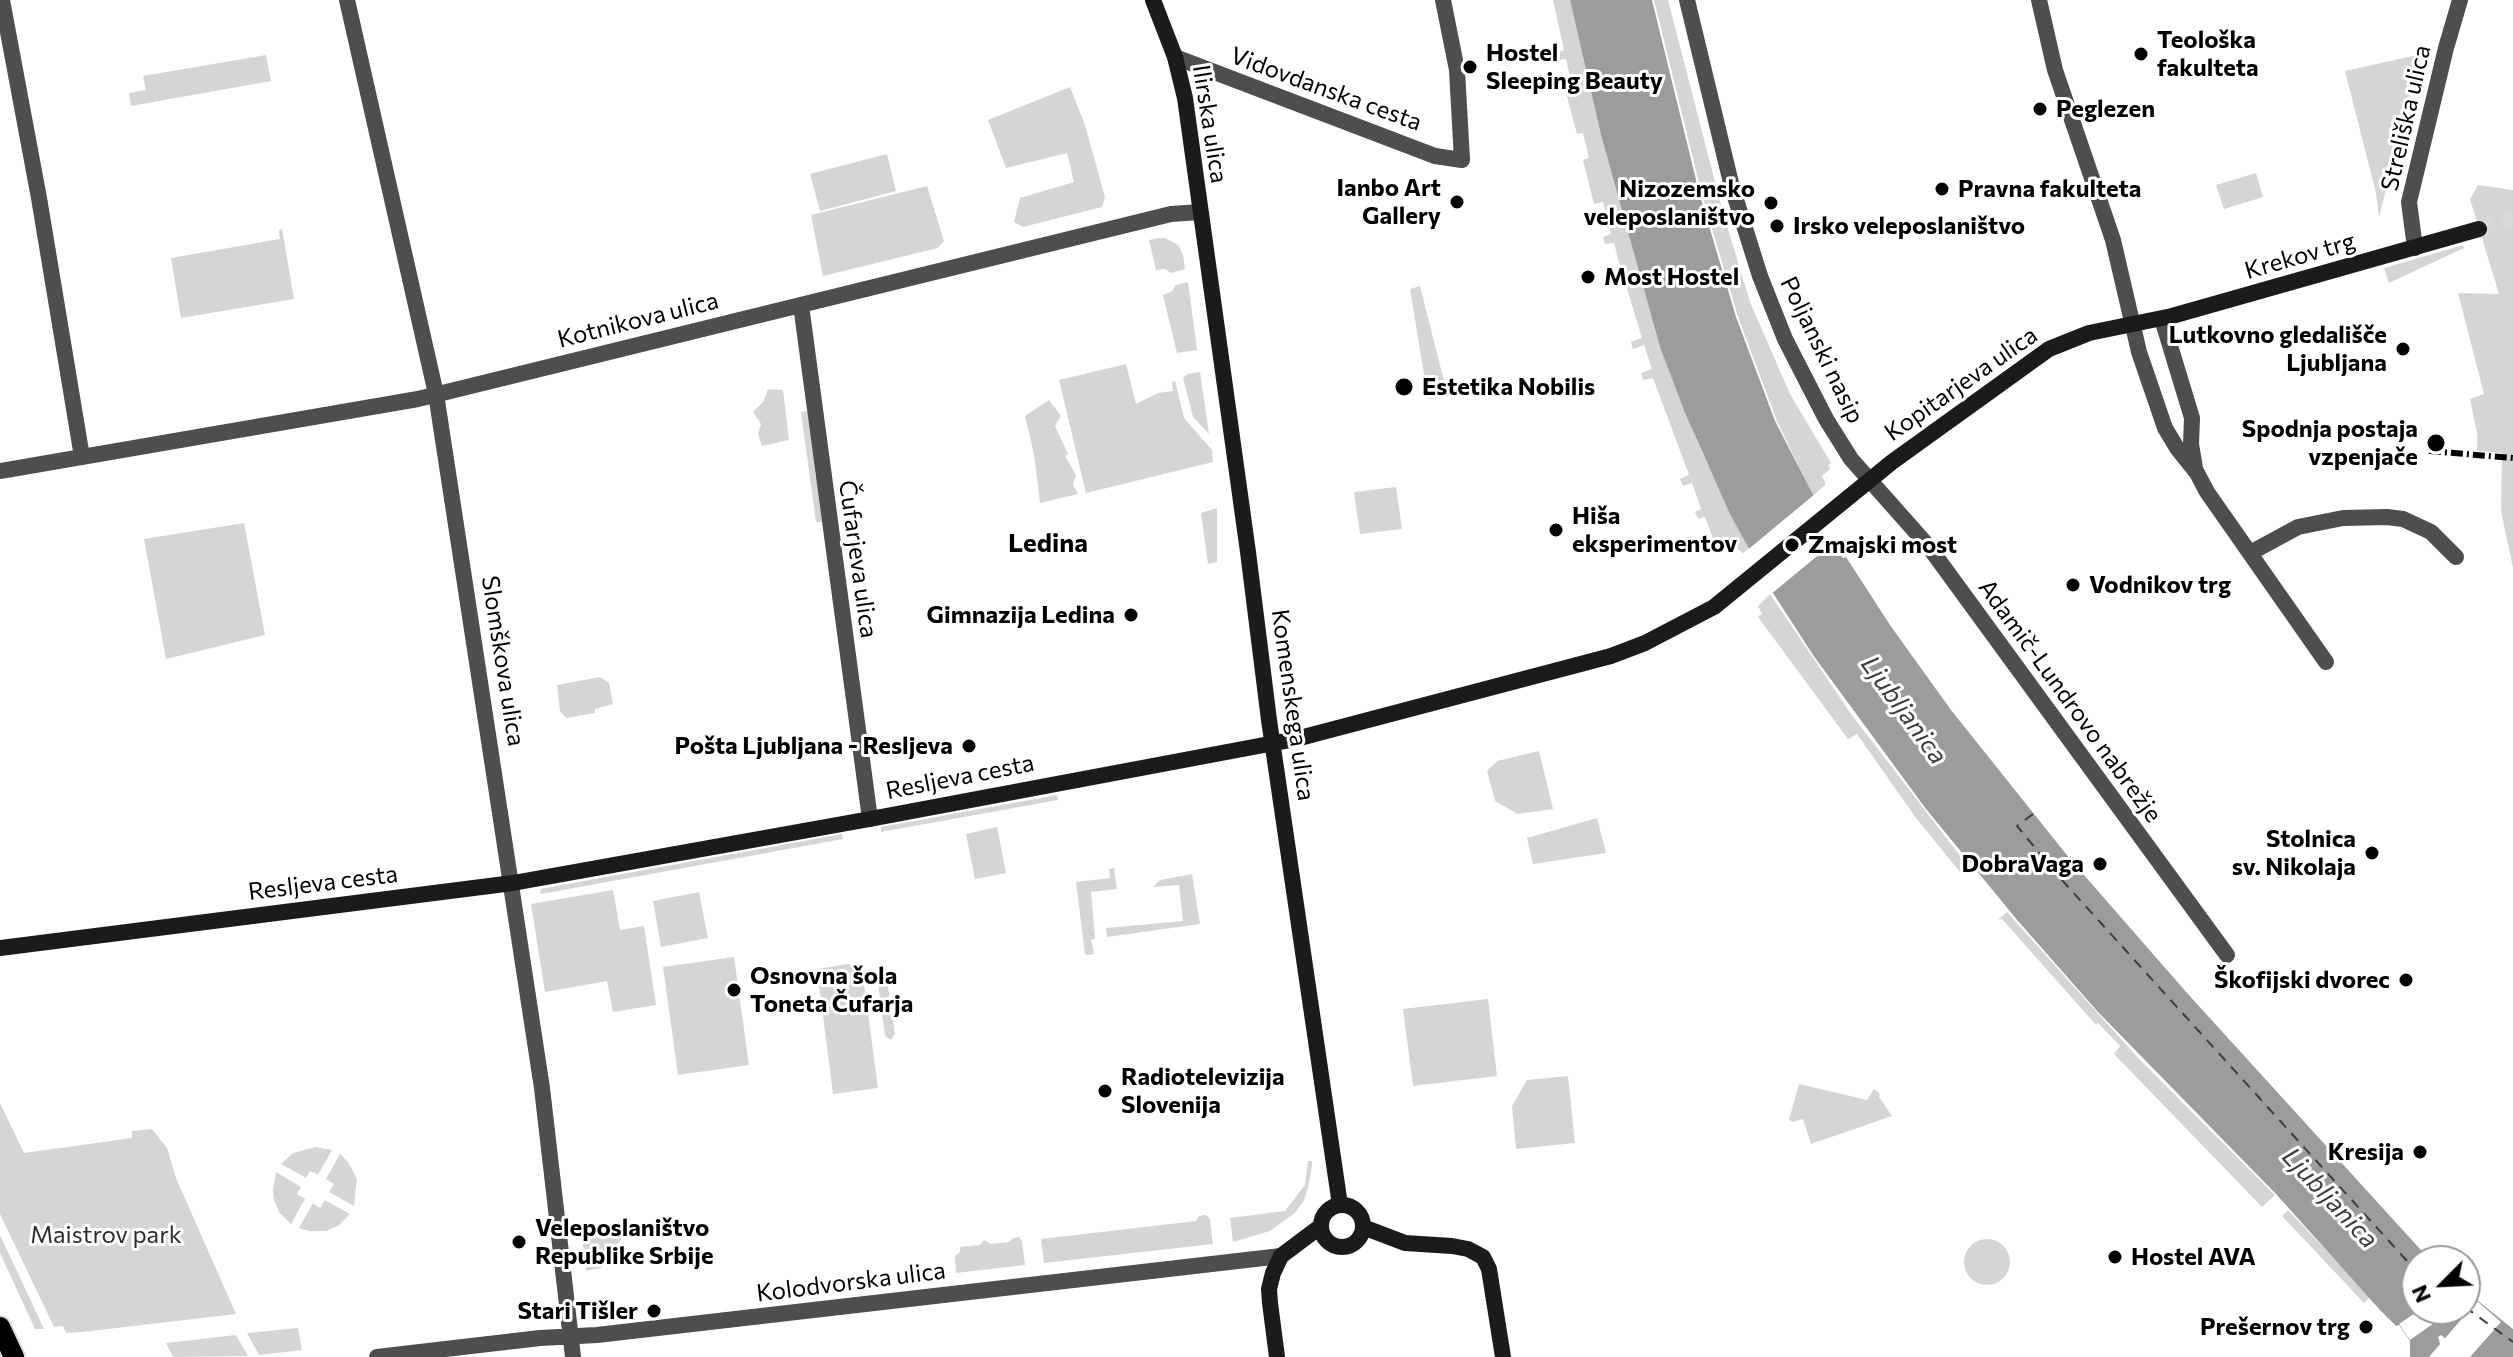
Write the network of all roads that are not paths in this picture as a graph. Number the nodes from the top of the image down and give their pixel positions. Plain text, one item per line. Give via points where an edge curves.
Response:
1 (2, 0) edge
2 (347, 0) edge
3 (1153, 0) edge
4 (1443, 0) edge
5 (1687, 0) edge
6 (2039, 0) edge
7 (2460, 0) edge
8 (1175, 57) junction
9 (1200, 212) junction
10 (2479, 229) tunnel mouth
11 (2415, 248) junction
12 (801, 305) junction
13 (2162, 319) junction
14 (2131, 325) junction
15 (436, 394) junction
16 (82, 457) junction
17 (0, 471) edge
18 (2197, 473) junction
19 (1869, 481) junction
20 (2250, 553) junction
21 (2456, 557) dead end
22 (2326, 662) dead end
23 (1273, 744) junction
24 (870, 819) junction
25 (513, 883) junction
26 (0, 948) edge
27 (2227, 955) dead end
28 (1340, 1205) junction
29 (1321, 1226) junction
30 (1363, 1227) junction
31 (1281, 1256) junction
32 (0, 1327) edge
33 (571, 1337) junction
34 (14, 1357) edge
35 (377, 1357) edge
36 (573, 1357) edge
37 (1277, 1357) edge
38 (1503, 1357) edge

1 - 16 street
2 - 15 street, Slomškova ulica
3 - 8 main road, Ilirska ulica
4 - 8 street, Vidovdanska cesta via 1457,70 1462,160 1435,156
5 - 19 street, Poljanski nasip via 1732,187 1768,299 1826,419
6 - 14 street via 2069,114 2117,254
7 - 11 street, Streliška ulica via 2409,202
8 - 9 main road, Ilirska ulica
9 - 12 street, Kotnikova ulica via 1171,214
9 - 23 main road, Komenskega ulica
10 - 11 main road, Krekov trg
11 - 13 main road, Krekov trg
12 - 15 street, Kotnikova ulica
12 - 24 street, Čufarjeva ulica
13 - 14 main road, Krekov trg
13 - 18 street via 2192,418
14 - 18 street via 2165,428
14 - 19 main road, Kopitarjeva ulica via 2089,333 2049,349
15 - 16 street, Kotnikova ulica
15 - 25 street, Slomškova ulica
16 - 17 street, Kotnikova ulica
18 - 20 street
19 - 23 main road, Resljeva cesta via 1714,607 1645,643
19 - 27 street, Adamič-Lundrovo nabrežje via 1929,547
20 - 21 street via 2298,527 2368,517 2418,524
20 - 22 street
23 - 24 main road, Resljeva cesta
23 - 28 main road, Komenskega ulica
24 - 25 main road, Resljeva cesta
25 - 26 main road, Resljeva cesta
25 - 33 street, Slomškova ulica
28 - 29 main road via 1328,1210
28 - 30 main road via 1355,1209
29 - 30 main road via 1328,1241 1344,1247 1356,1242
29 - 31 main road
30 - 38 main road via 1405,1243 1452,1246 1483,1257
31 - 33 street, Kolodvorska ulica
31 - 37 main road via 1269,1289
32 - 34 main road
33 - 35 street, Kolodvorska ulica
33 - 36 street, Slomškova ulica

